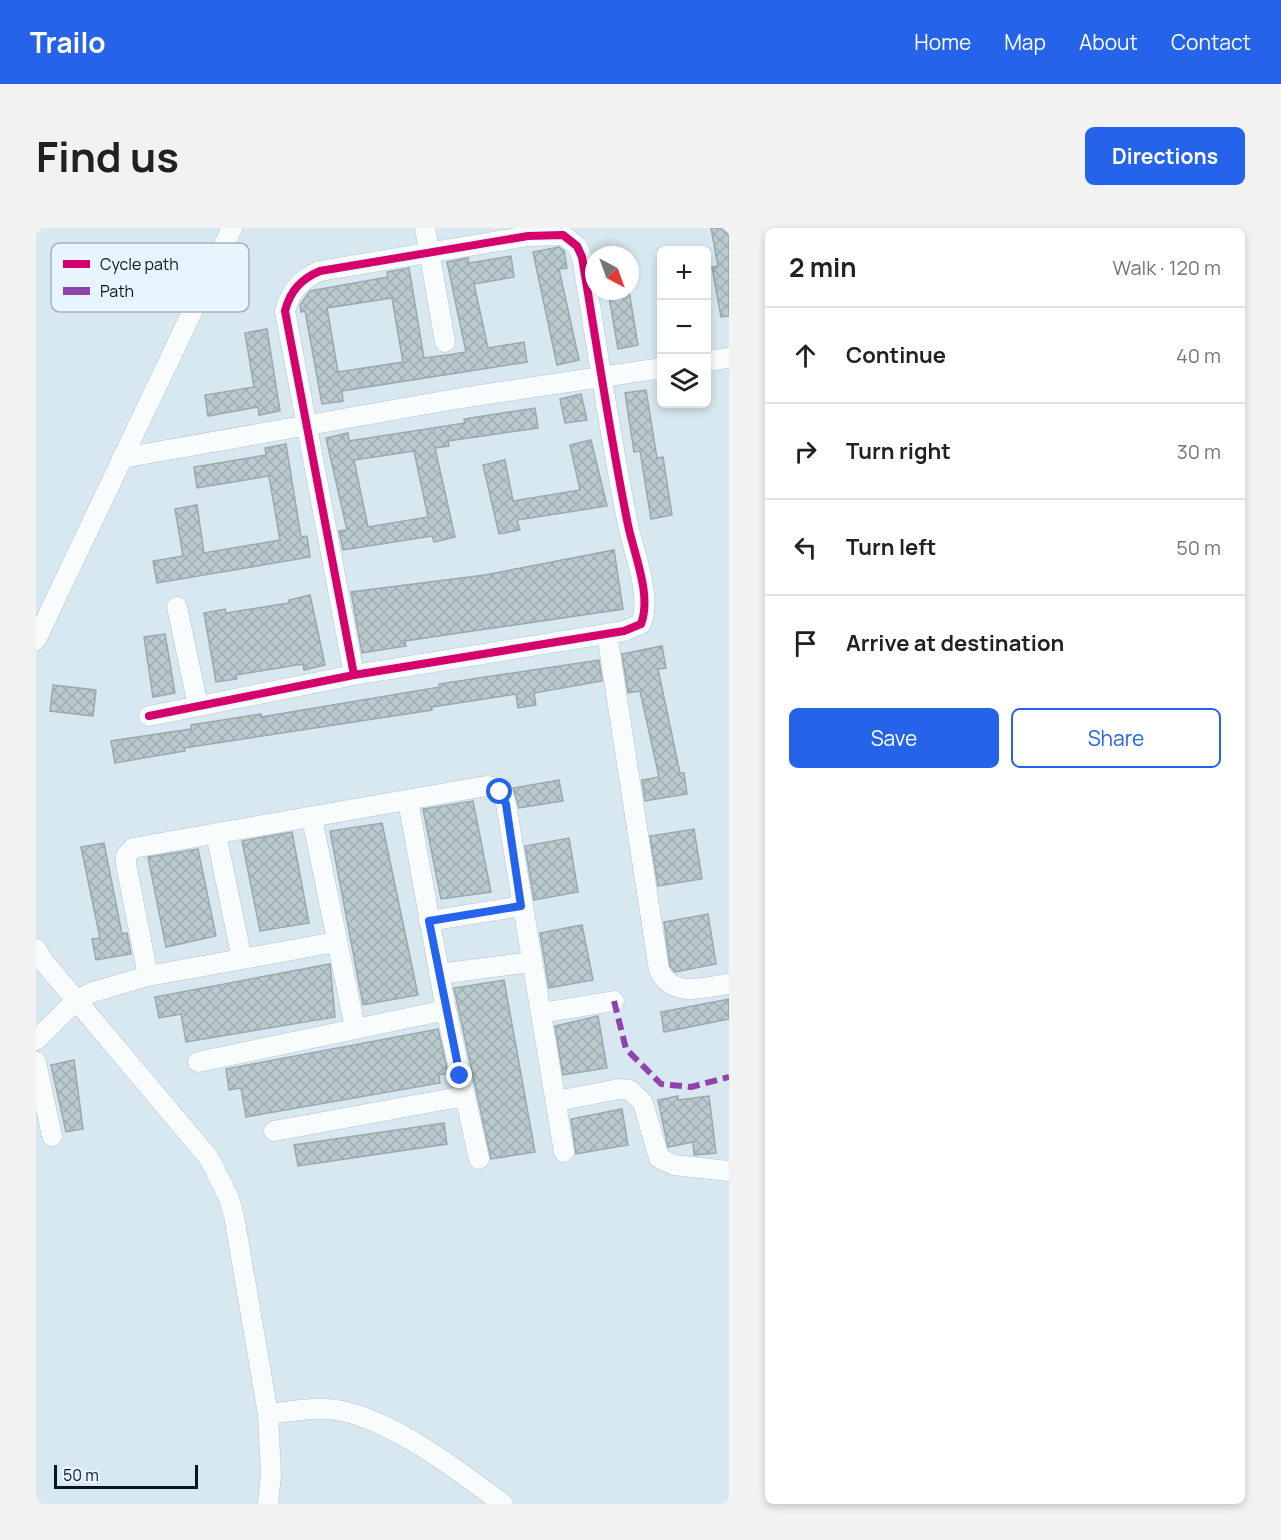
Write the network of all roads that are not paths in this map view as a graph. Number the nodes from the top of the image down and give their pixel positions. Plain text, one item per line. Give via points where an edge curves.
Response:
1 (232, 228) edge
2 (425, 228) edge
3 (527, 232) edge
4 (225, 243) edge
5 (430, 252) junction
6 (192, 312) edge
7 (445, 342) dead end
8 (729, 358) edge
9 (711, 360) edge
10 (657, 369) edge
11 (602, 377) junction
12 (305, 425) junction
13 (122, 458) junction
14 (177, 607) dead end
15 (607, 634) junction
16 (36, 640) edge
17 (354, 675) junction
18 (198, 706) junction
19 (149, 716) dead end
20 (408, 801) junction
21 (312, 818) junction
22 (216, 834) junction
23 (521, 906) junction
24 (429, 921) junction
25 (336, 942) junction
26 (36, 949) edge
27 (242, 959) junction
28 (531, 962) junction
29 (439, 974) junction
30 (148, 976) junction
31 (729, 984) edge
32 (76, 1001) junction
33 (614, 1001) dead end
34 (446, 1010) junction
35 (541, 1013) junction
36 (355, 1028) junction
37 (36, 1040) edge
38 (36, 1062) edge
39 (198, 1062) dead end
40 (465, 1096) junction
41 (557, 1101) junction
42 (274, 1131) dead end
43 (52, 1136) dead end
44 (564, 1152) dead end
45 (479, 1159) dead end
46 (729, 1171) edge
47 (268, 1414) junction
48 (268, 1504) edge
49 (503, 1504) edge

1 - 4 street
2 - 5 street
3 - 5 street
3 - 11 street via 563,235 577,246
5 - 7 street
5 - 12 street via 320,271 296,286 285,311
6 - 13 street
8 - 9 street
10 - 11 street
11 - 12 street
11 - 15 street via 644,615 636,628
12 - 13 street
12 - 17 street
13 - 16 street
14 - 18 street
15 - 17 street
15 - 31 street via 659,970 668,984 681,990
17 - 18 street
18 - 19 street
20 - 21 street
20 - 23 street via 495,787 506,804
20 - 24 street
21 - 22 street
21 - 25 street
22 - 27 street
22 - 30 street via 140,845 126,856
23 - 24 street
23 - 28 street
24 - 29 street
25 - 27 street
25 - 36 street
26 - 32 street
27 - 30 street
28 - 29 street
28 - 35 street
29 - 34 street
30 - 32 street
32 - 37 street
32 - 47 street via 185,1128 220,1178 234,1216
33 - 35 street
34 - 36 street
34 - 40 street
35 - 41 street
36 - 39 street
38 - 43 street
40 - 42 street
40 - 45 street
41 - 44 street
41 - 46 street via 630,1090 643,1103 659,1158 674,1165
47 - 48 street
47 - 49 street via 336,1410 367,1419 426,1451

